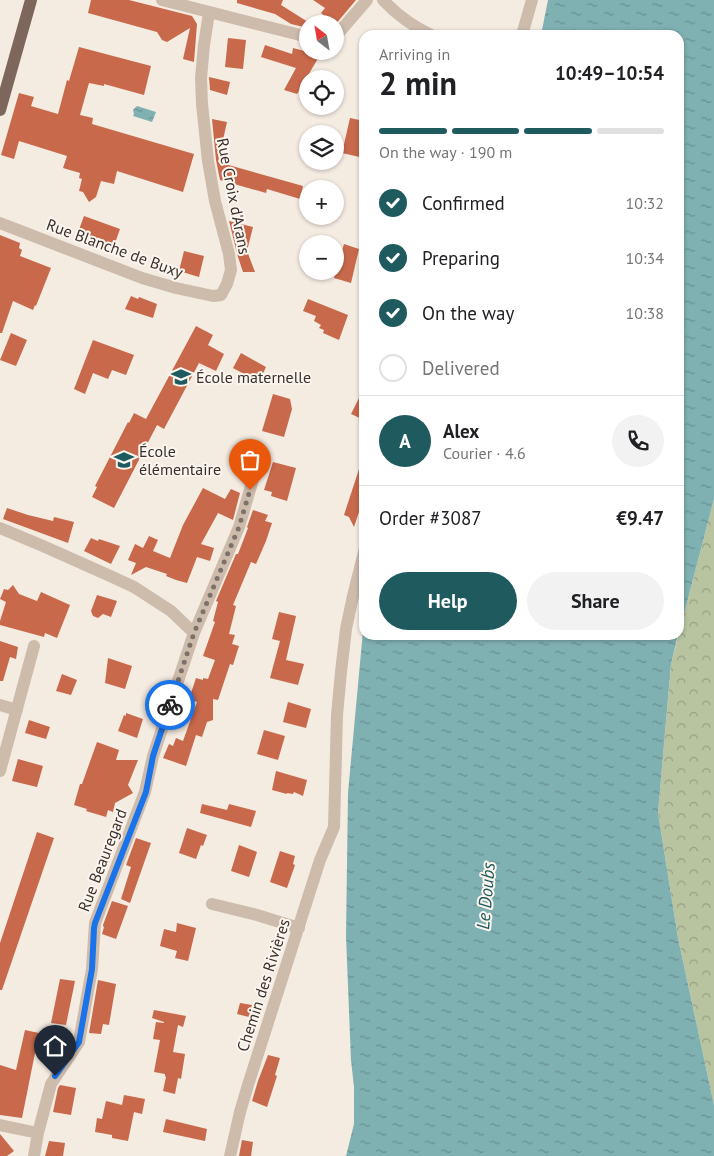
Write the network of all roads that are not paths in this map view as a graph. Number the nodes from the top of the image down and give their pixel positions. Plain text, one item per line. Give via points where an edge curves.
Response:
1 (31, 0) edge
2 (162, 0) edge
3 (368, 0) edge
4 (383, 0) edge
5 (532, 0) edge
6 (209, 12) junction
7 (344, 27) edge
8 (421, 30) edge
9 (523, 30) edge
10 (299, 35) edge
11 (0, 110) edge
12 (0, 222) edge
13 (222, 295) joint
14 (262, 452) dead end
15 (0, 528) edge
16 (359, 572) edge
17 (194, 633) junction
18 (34, 646) dead end
19 (0, 705) edge
20 (17, 710) junction
21 (0, 771) edge
22 (212, 904) dead end
23 (299, 928) junction
24 (0, 1125) edge
25 (38, 1133) junction
26 (34, 1156) edge
27 (230, 1156) edge

1 - 11 main road
2 - 6 street
3 - 7 street
4 - 8 street
5 - 9 street
6 - 10 street
6 - 13 street, Rue Croix d'Arans via 201,78 202,104 208,161 231,270
12 - 13 street, Rue Blanche de Buxy via 142,278 213,296
14 - 17 street, Rue Beauregard via 239,527
15 - 17 street via 134,588 171,611
16 - 23 street, Chemin des Rivières via 346,628 340,681 334,827
17 - 25 street, Rue Beauregard via 153,756 146,792 95,923 92,969 79,1042 51,1084
18 - 20 street
19 - 20 street
20 - 21 street
22 - 23 street
23 - 27 street, Chemin des Rivières via 245,1094
24 - 25 street
25 - 26 street, Rue Beauregard

